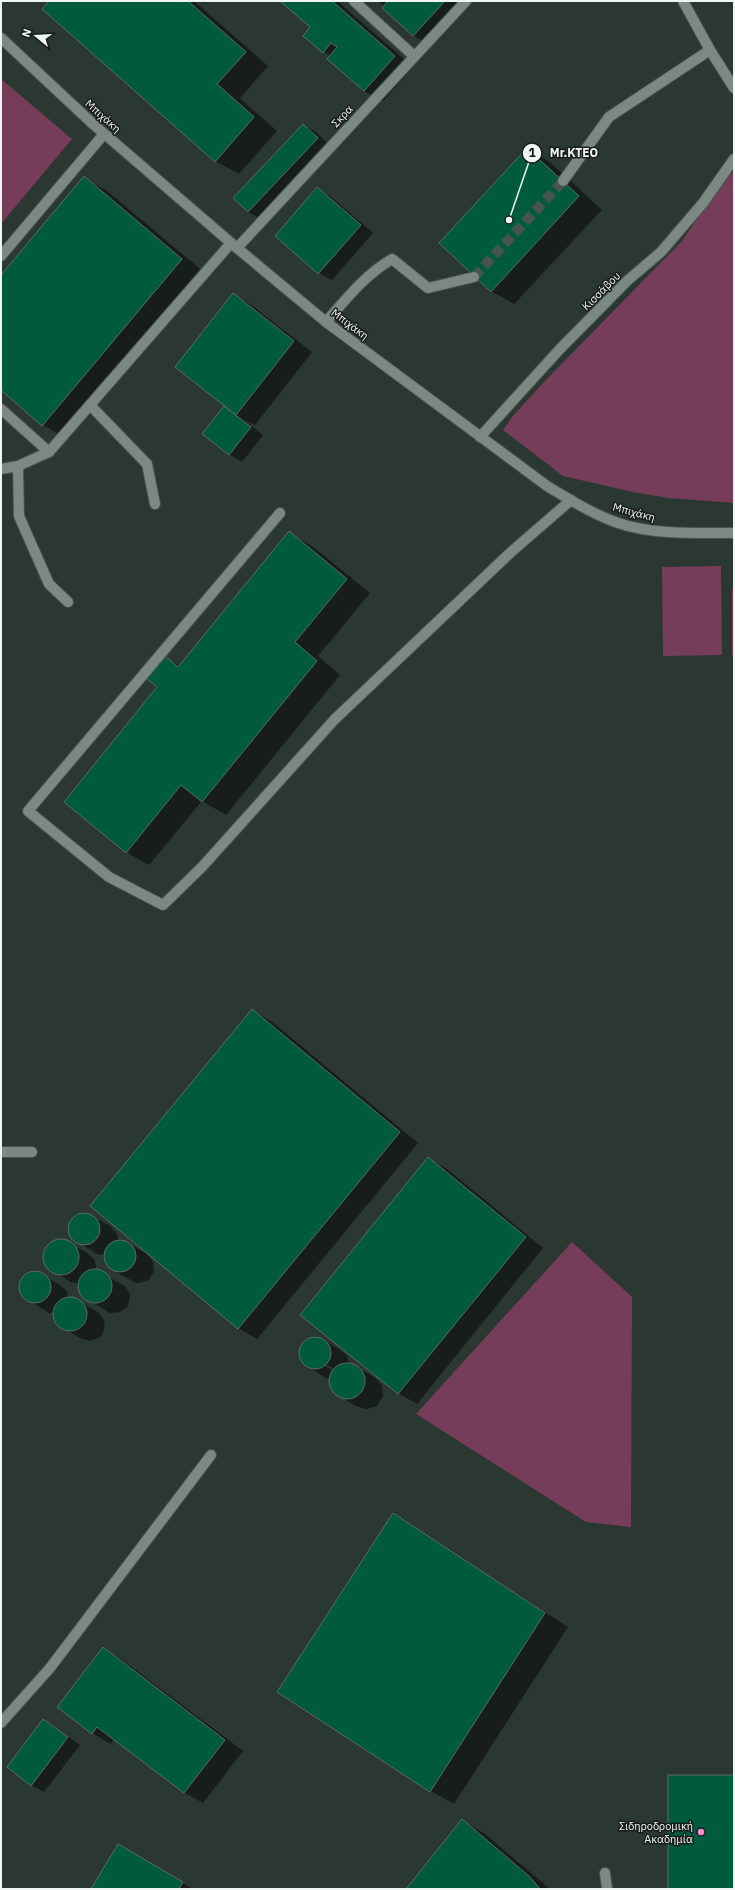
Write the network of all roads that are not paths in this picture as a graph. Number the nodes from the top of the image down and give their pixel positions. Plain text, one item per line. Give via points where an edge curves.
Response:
1 (354, 1) edge
2 (466, 1) edge
3 (683, 1) edge
4 (1, 38) edge
5 (710, 50) junction
6 (414, 56) junction
7 (734, 88) edge
8 (104, 134) junction
9 (734, 159) edge
10 (563, 181) tunnel mouth
11 (234, 245) junction
12 (1, 256) edge
13 (474, 277) tunnel mouth
14 (326, 322) junction
15 (90, 405) junction
16 (1, 409) edge
17 (480, 437) junction
18 (49, 452) junction
19 (18, 466) junction
20 (1, 469) edge
21 (571, 500) junction
22 (155, 504) dead end
23 (280, 513) dead end
24 (734, 533) edge
25 (68, 602) dead end
26 (1, 1152) edge
27 (32, 1152) dead end
28 (211, 1455) dead end
29 (1, 1723) edge
30 (605, 1873) dead end
31 (607, 1889) edge

1 - 6 street
2 - 6 street, Σκρα
3 - 5 street
4 - 8 street, Μπιχάκη
5 - 7 street
5 - 10 street via 610,117
6 - 11 street, Σκρα
8 - 11 street, Μπιχάκη
8 - 12 street
9 - 17 street, Κισσάβου via 661,252 627,281 559,350
11 - 14 street, Μπιχάκη
11 - 15 street, Σκρα
13 - 14 street via 428,288 392,260 358,285
14 - 17 street, Μπιχάκη
15 - 18 street, Σκρα
15 - 22 street via 147,464
16 - 18 street
17 - 21 street, Μπιχάκη via 546,486
18 - 19 street
19 - 20 street
19 - 25 street via 19,516 49,584
21 - 23 street via 510,553 335,719 202,866 163,905 109,877 28,811
21 - 24 street, Μπιχάκη via 626,525 658,531
26 - 27 street
28 - 29 street via 50,1668
30 - 31 street

